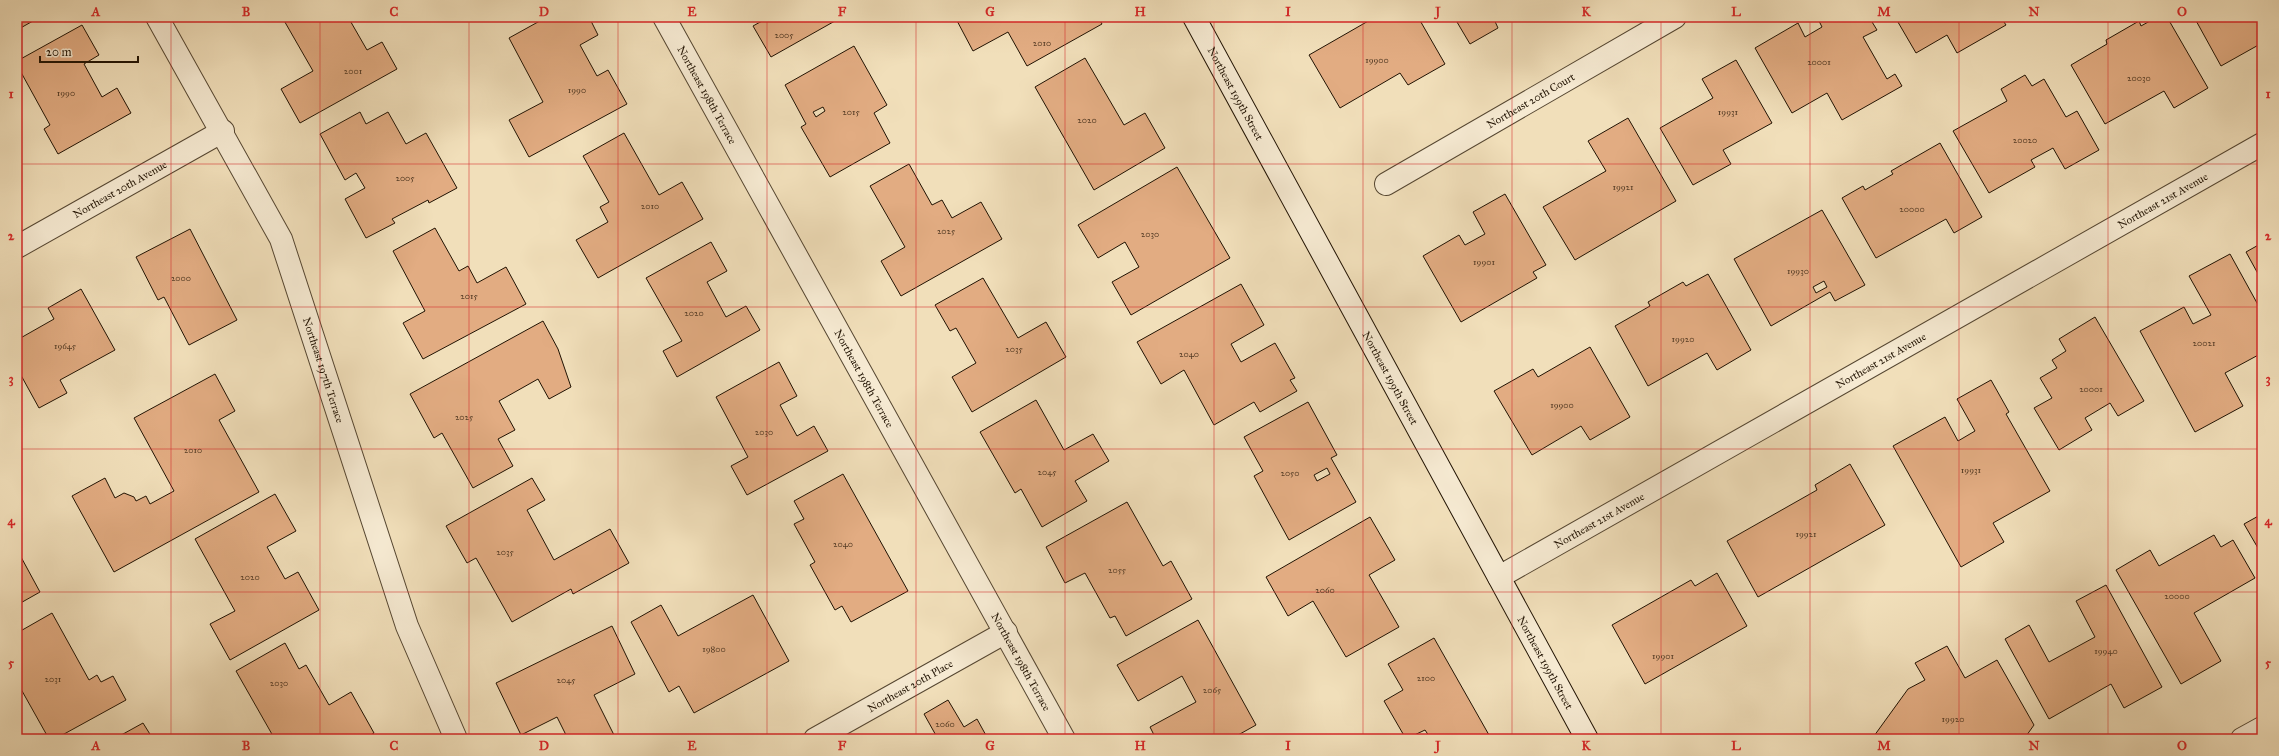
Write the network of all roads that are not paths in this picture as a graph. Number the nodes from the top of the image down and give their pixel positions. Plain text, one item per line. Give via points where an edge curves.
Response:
1 (157, 17) edge
2 (664, 17) edge
3 (1194, 17) edge
4 (1674, 17) edge
5 (222, 131) junction
6 (2262, 144) edge
7 (1386, 184) dead end
8 (17, 247) edge
9 (1499, 576) junction
10 (1006, 632) junction
11 (2262, 728) edge
12 (456, 739) edge
13 (815, 739) edge
14 (1064, 739) edge
15 (1587, 739) edge
16 (2242, 739) edge

1 - 5 street, Northeast 197th Terrace
2 - 10 street, Northeast 198th Terrace
3 - 9 street, Northeast 199th Street
4 - 7 street, Northeast 20th Court
5 - 8 street, Northeast 20th Avenue
5 - 12 street, Northeast 197th Terrace via 281,239 407,626
6 - 9 street, Northeast 21st Avenue
9 - 15 street, Northeast 199th Street
10 - 13 street, Northeast 20th Place
10 - 14 street, Northeast 198th Terrace
11 - 16 street

